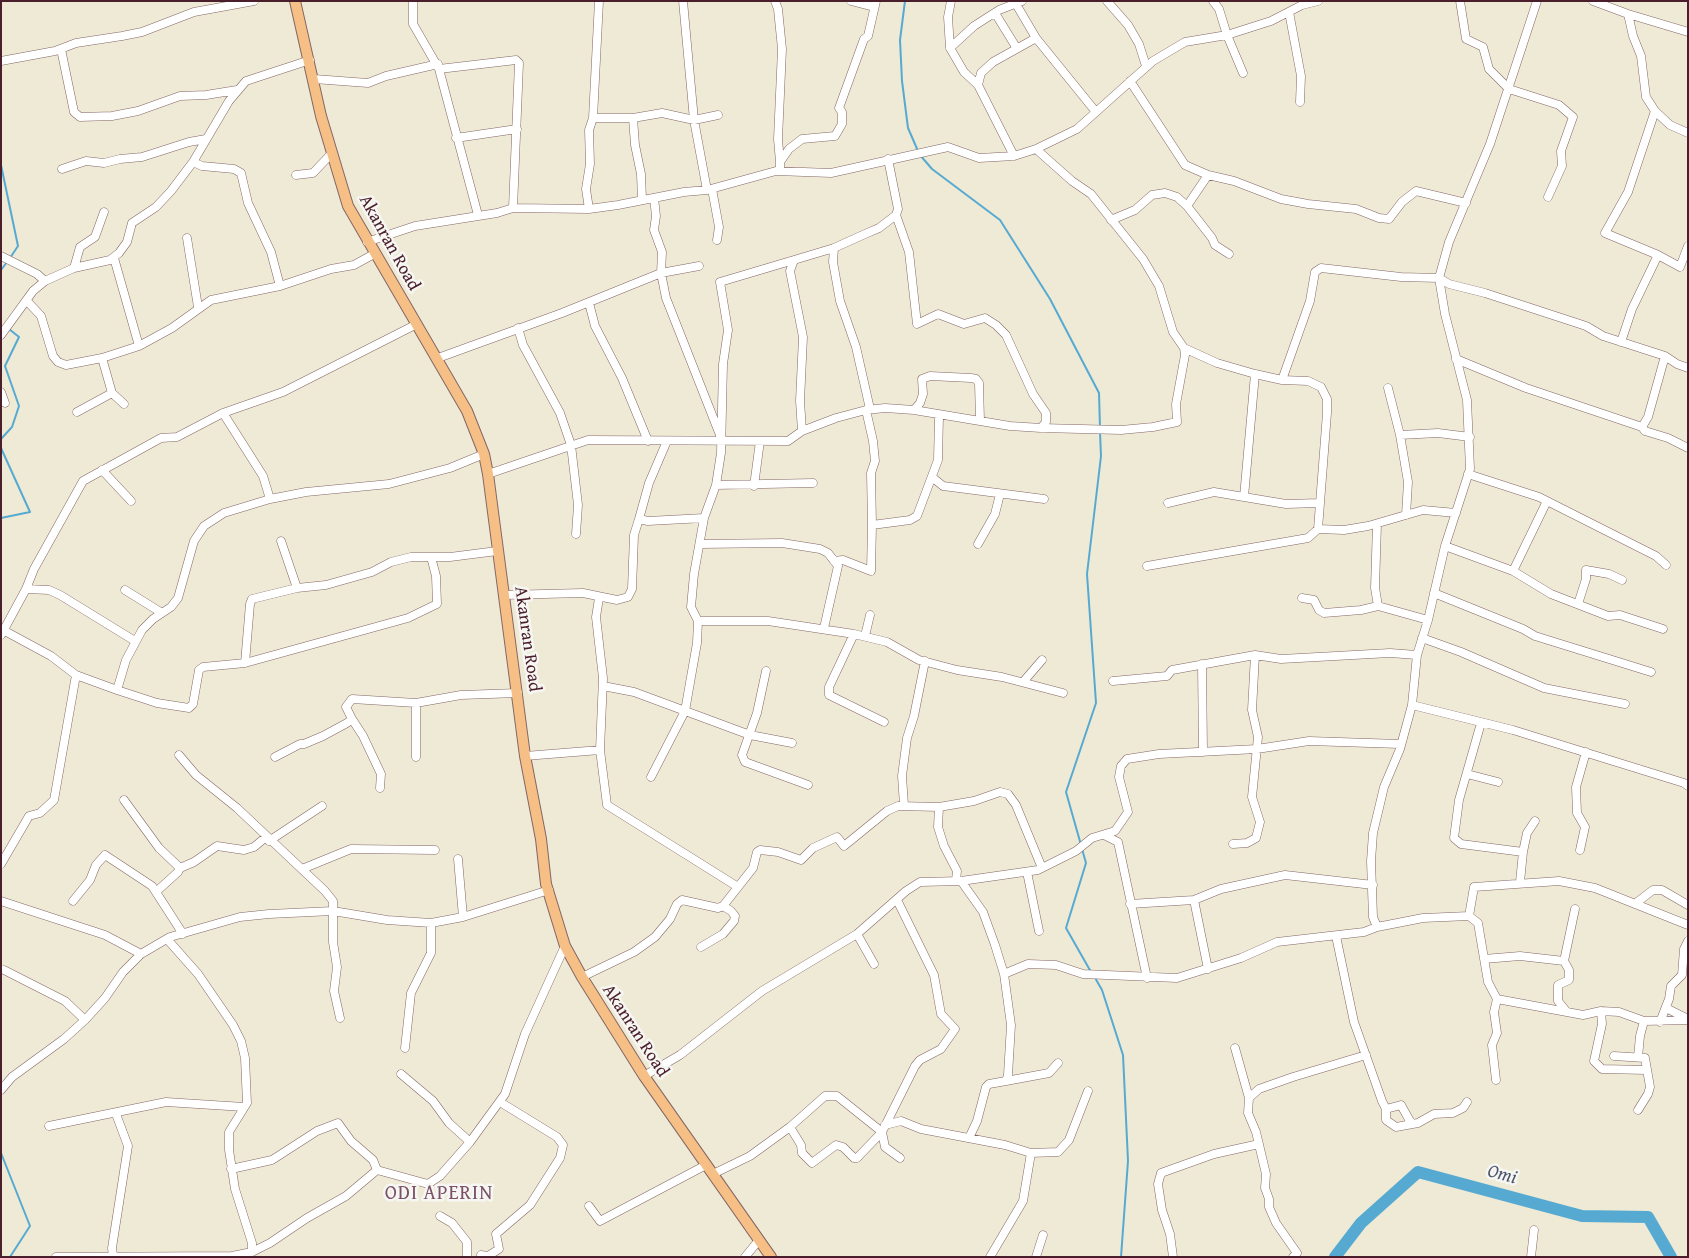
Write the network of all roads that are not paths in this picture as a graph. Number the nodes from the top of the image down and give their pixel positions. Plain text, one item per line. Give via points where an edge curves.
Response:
1 (254, 1) edge
2 (295, 1) edge
3 (413, 1) edge
4 (599, 1) edge
5 (683, 1) edge
6 (774, 1) edge
7 (851, 1) edge
8 (951, 1) edge
9 (1107, 1) edge
10 (1213, 1) edge
11 (1318, 1) edge
12 (1460, 1) edge
13 (1537, 1) edge
14 (1593, 1) edge
15 (1019, 3) edge
16 (1302, 3) edge
17 (875, 4) edge
18 (1605, 4) edge
19 (1289, 12) junction
20 (995, 13) junction
21 (1628, 14) junction
22 (1688, 32) edge
23 (1226, 35) junction
24 (1036, 38) junction
25 (1016, 47) junction
26 (950, 48) junction
27 (61, 49) junction
28 (310, 60) junction
29 (1, 61) edge
30 (438, 66) junction
31 (1146, 66) junction
32 (1242, 73) dead end
33 (314, 79) junction
34 (1130, 81) junction
35 (978, 85) junction
36 (1509, 89) junction
37 (237, 90) junction
38 (1300, 102) dead end
39 (1655, 111) junction
40 (1096, 112) junction
41 (718, 115) dead end
42 (592, 118) junction
43 (633, 118) junction
44 (694, 120) junction
45 (517, 129) junction
46 (1688, 133) edge
47 (456, 138) junction
48 (206, 139) junction
49 (1036, 149) junction
50 (332, 153) junction
51 (1014, 156) junction
52 (888, 159) junction
53 (193, 162) junction
54 (780, 162) junction
55 (62, 169) dead end
56 (780, 171) junction
57 (1208, 174) junction
58 (296, 175) dead end
59 (710, 190) junction
60 (1548, 197) dead end
61 (654, 198) junction
62 (642, 200) junction
63 (1466, 203) junction
64 (1187, 206) junction
65 (513, 208) junction
66 (589, 209) junction
67 (104, 212) dead end
68 (896, 214) junction
69 (478, 215) junction
70 (1111, 220) junction
71 (187, 238) dead end
72 (717, 240) dead end
73 (367, 242) junction
74 (1688, 246) edge
75 (834, 248) junction
76 (374, 254) junction
77 (1229, 254) dead end
78 (1658, 255) junction
79 (1, 256) edge
80 (114, 258) junction
81 (794, 260) junction
82 (699, 266) dead end
83 (74, 268) junction
84 (662, 272) junction
85 (1439, 278) junction
86 (45, 281) junction
87 (280, 286) junction
88 (27, 301) junction
89 (589, 303) junction
90 (198, 307) junction
91 (417, 324) junction
92 (518, 328) junction
93 (5, 331) edge
94 (1621, 342) junction
95 (139, 346) junction
96 (1185, 351) junction
97 (1665, 356) junction
98 (102, 358) junction
99 (438, 358) junction
100 (1456, 359) junction
101 (1688, 368) edge
102 (1255, 374) junction
103 (1282, 380) junction
104 (1388, 388) dead end
105 (1, 392) edge
106 (112, 393) junction
107 (5, 403) dead end
108 (124, 404) dead end
109 (868, 410) junction
110 (914, 410) junction
111 (77, 412) dead end
112 (223, 412) junction
113 (939, 416) junction
114 (980, 421) junction
115 (1642, 427) junction
116 (1041, 428) junction
117 (802, 431) junction
118 (1400, 435) junction
119 (1470, 437) junction
120 (667, 440) junction
121 (722, 440) junction
122 (648, 441) junction
123 (760, 441) junction
124 (571, 445) junction
125 (1688, 448) edge
126 (484, 454) junction
127 (102, 470) junction
128 (488, 474) junction
129 (1468, 474) junction
130 (932, 478) junction
131 (813, 483) dead end
132 (716, 485) junction
133 (754, 486) junction
134 (1000, 494) junction
135 (1244, 497) junction
136 (270, 499) junction
137 (1044, 499) dead end
138 (1547, 501) junction
139 (131, 502) dead end
140 (1320, 503) junction
141 (1168, 504) dead end
142 (1456, 513) junction
143 (1406, 515) junction
144 (704, 518) junction
145 (639, 519) junction
146 (1377, 524) junction
147 (872, 525) junction
148 (1318, 529) junction
149 (576, 534) dead end
150 (282, 541) dead end
151 (700, 544) junction
152 (978, 544) dead end
153 (1445, 546) junction
154 (497, 551) junction
155 (431, 557) junction
156 (834, 562) junction
157 (1666, 565) dead end
158 (1148, 566) dead end
159 (1513, 571) junction
160 (1622, 580) dead end
161 (298, 588) junction
162 (26, 589) junction
163 (126, 590) dead end
164 (1434, 593) junction
165 (504, 595) junction
166 (599, 598) junction
167 (1302, 598) dead end
168 (1578, 604) junction
169 (1378, 606) junction
170 (162, 613) junction
171 (870, 615) dead end
172 (1428, 620) junction
173 (698, 621) junction
174 (824, 628) junction
175 (1663, 629) dead end
176 (2, 632) edge
177 (854, 634) junction
178 (865, 636) junction
179 (1422, 638) junction
180 (135, 641) junction
181 (1255, 655) junction
182 (1417, 656) junction
183 (1042, 660) dead end
184 (925, 661) junction
185 (245, 662) junction
186 (1202, 664) junction
187 (766, 671) dead end
188 (1651, 672) dead end
189 (76, 676) junction
190 (1113, 681) dead end
191 (1023, 682) junction
192 (603, 686) junction
193 (116, 690) junction
194 (518, 693) junction
195 (1063, 693) dead end
196 (416, 703) junction
197 (1412, 704) junction
198 (1625, 704) dead end
199 (685, 711) junction
200 (352, 719) junction
201 (884, 722) dead end
202 (1481, 722) junction
203 (750, 735) junction
204 (792, 743) dead end
205 (1400, 744) junction
206 (1257, 749) junction
207 (600, 750) junction
208 (1203, 752) junction
209 (1586, 752) junction
210 (179, 755) dead end
211 (525, 756) junction
212 (275, 757) dead end
213 (416, 757) dead end
214 (1467, 774) junction
215 (651, 777) dead end
216 (1498, 782) dead end
217 (808, 785) dead end
218 (1688, 786) edge
219 (380, 788) dead end
220 (124, 800) dead end
221 (904, 805) junction
222 (322, 806) dead end
223 (939, 807) junction
224 (1535, 821) dead end
225 (1104, 835) junction
226 (268, 839) junction
227 (1233, 844) dead end
228 (435, 850) dead end
229 (1580, 850) dead end
230 (1523, 852) junction
231 (458, 859) dead end
232 (1, 864) edge
233 (180, 868) junction
234 (1042, 868) junction
235 (302, 869) junction
236 (1027, 872) junction
237 (959, 880) junction
238 (1520, 882) junction
239 (1373, 885) junction
240 (738, 887) junction
241 (549, 890) junction
242 (157, 892) junction
243 (897, 900) junction
244 (1194, 900) junction
245 (1, 901) edge
246 (73, 901) dead end
247 (1636, 903) junction
248 (1130, 904) junction
249 (1688, 905) edge
250 (723, 906) junction
251 (1575, 908) dead end
252 (333, 911) junction
253 (1469, 916) junction
254 (463, 917) junction
255 (431, 923) junction
256 (1688, 925) edge
257 (1376, 927) junction
258 (1038, 931) dead end
259 (183, 934) junction
260 (857, 934) junction
261 (1336, 936) junction
262 (167, 939) junction
263 (1688, 941) edge
264 (565, 946) junction
265 (701, 947) dead end
266 (141, 954) junction
267 (1484, 960) junction
268 (1564, 961) junction
269 (874, 964) dead end
270 (1208, 969) junction
271 (4, 970) dead end
272 (1004, 974) junction
273 (582, 977) junction
274 (1147, 978) junction
275 (1497, 999) junction
276 (1666, 1008) junction
277 (1601, 1011) junction
278 (1568, 1013) junction
279 (340, 1018) dead end
280 (85, 1020) junction
281 (1688, 1020) edge
282 (1644, 1021) junction
283 (1660, 1022) junction
284 (405, 1048) dead end
285 (1236, 1048) dead end
286 (1366, 1055) junction
287 (1614, 1056) dead end
288 (1638, 1056) junction
289 (1058, 1063) dead end
290 (1646, 1070) junction
291 (401, 1074) dead end
292 (644, 1076) junction
293 (1496, 1080) dead end
294 (1006, 1081) junction
295 (1, 1090) edge
296 (1088, 1091) dead end
297 (1249, 1098) junction
298 (500, 1102) junction
299 (1467, 1102) dead end
300 (244, 1107) junction
301 (1386, 1109) junction
302 (1638, 1110) dead end
303 (116, 1114) junction
304 (1410, 1123) junction
305 (48, 1126) dead end
306 (790, 1127) junction
307 (884, 1128) junction
308 (969, 1138) junction
309 (470, 1142) junction
310 (1259, 1144) junction
311 (1031, 1153) junction
312 (900, 1158) dead end
313 (706, 1165) junction
314 (232, 1169) junction
315 (377, 1170) junction
316 (713, 1174) junction
317 (589, 1206) dead end
318 (440, 1216) dead end
319 (1534, 1230) dead end
320 (1043, 1235) dead end
321 (760, 1240) junction
322 (252, 1252) junction
323 (481, 1255) dead end
324 (113, 1256) edge
325 (56, 1257) edge
326 (467, 1257) edge
327 (745, 1257) edge
328 (771, 1257) edge
329 (990, 1257) edge
330 (1036, 1257) edge
331 (1173, 1257) edge
332 (1293, 1257) edge
333 (1531, 1257) edge

1 - 27 street via 194,12 142,32 76,43
2 - 28 main road, Akanran Road
3 - 30 street via 413,24
4 - 42 street
5 - 44 street
6 - 54 street via 778,9 782,49
7 - 17 street
8 - 26 street via 948,17
9 - 31 street via 1128,25
10 - 23 street via 1219,9
11 - 16 street
12 - 36 street via 1466,39 1483,47 1489,69
13 - 36 street
14 - 18 street
15 - 20 street
15 - 24 street
16 - 19 street
17 - 54 street via 868,36 864,39 839,108 842,124 835,136 802,140 789,148
18 - 21 street
19 - 23 street via 1271,22
19 - 38 street via 1300,71
20 - 25 street
20 - 26 street via 974,26
21 - 22 street
21 - 39 street via 1641,56 1646,97
23 - 31 street via 1185,42
23 - 32 street
24 - 25 street
24 - 40 street
25 - 35 street via 981,73
26 - 35 street via 964,72
27 - 29 street
27 - 37 street via 74,112 80,116 112,116 138,111 180,96
28 - 33 main road, Akanran Road
28 - 37 street via 246,81
30 - 33 street via 386,76 368,83
30 - 45 street via 516,60 519,63
30 - 47 street
31 - 34 street
33 - 50 main road, Akanran Road
34 - 40 street
34 - 57 street via 1185,165
35 - 51 street
36 - 60 street via 1559,105 1573,116 1561,151 1562,166
36 - 63 street
37 - 48 street
39 - 46 street via 1670,125
39 - 78 street via 1628,192 1606,233
40 - 49 street via 1077,128
41 - 44 street
42 - 43 street
42 - 66 street via 586,189
43 - 44 street via 662,113
43 - 62 street via 642,174
44 - 59 street
45 - 47 street
45 - 65 street
47 - 69 street
48 - 53 street
48 - 55 street via 142,157 104,163 86,161
49 - 51 street
49 - 70 street via 1091,194
50 - 58 street via 313,173
50 - 73 main road, Akanran Road via 348,206
51 - 52 street via 979,158 948,147
52 - 56 street via 831,173
52 - 68 street via 898,209
53 - 80 street via 156,207 132,223 127,242
53 - 87 street via 241,173 248,203 271,252
54 - 56 street
56 - 59 street
57 - 63 street via 1281,198 1356,209 1379,218 1389,219 1416,191
57 - 64 street
59 - 61 street
59 - 72 street via 719,227
61 - 62 street
61 - 84 street via 654,230 662,252
62 - 66 street
63 - 85 street via 1449,242
64 - 70 street via 1165,193 1152,195 1135,210
64 - 77 street via 1215,245
65 - 66 street
65 - 69 street
67 - 83 street via 94,237 80,247
68 - 75 street via 879,228
68 - 116 street via 908,252 917,324 938,314 964,324 985,318 996,325 1006,335 1033,394 1046,413 1046,422
69 - 73 street via 415,226
70 - 96 street via 1143,259 1159,286 1173,332
71 - 90 street
73 - 76 main road, Akanran Road
74 - 78 street via 1680,266
75 - 81 street
75 - 109 street via 833,262 840,301 856,348
76 - 87 street via 354,265
76 - 91 main road, Akanran Road
78 - 94 street via 1632,309
79 - 86 street
80 - 83 street
80 - 95 street
81 - 117 street via 790,271 803,337
81 - 121 street via 720,282 728,330 723,364
82 - 84 street
83 - 86 street
84 - 89 street
84 - 121 street via 668,304
85 - 94 street via 1449,284 1586,326
85 - 100 street via 1444,314
85 - 103 street via 1401,278 1318,269
86 - 88 street
87 - 90 street via 210,300
88 - 93 street
88 - 98 street via 41,316 53,356 58,362 66,365
89 - 92 street
89 - 122 street via 595,326 622,378
90 - 95 street via 172,328
91 - 99 main road, Akanran Road
91 - 112 street via 283,392
92 - 99 street
92 - 124 street via 523,345 560,413
94 - 97 street
95 - 98 street
96 - 102 street
96 - 116 street via 1176,404 1177,422 1121,430
97 - 101 street
97 - 115 street via 1648,417
98 - 106 street
99 - 126 main road, Akanran Road via 467,411
100 - 115 street via 1526,388
100 - 119 street via 1467,400
102 - 103 street
102 - 135 street
103 - 140 street via 1308,381 1321,386 1327,399
104 - 118 street
105 - 107 street
106 - 108 street
106 - 111 street
109 - 110 street
109 - 117 street
109 - 147 street via 875,461 870,473
110 - 113 street
110 - 114 street via 923,394 922,379 930,376 971,378 979,384
112 - 127 street via 177,437 161,438
112 - 136 street via 263,476
113 - 114 street
113 - 130 street via 938,460
114 - 116 street
115 - 125 street
117 - 123 street via 788,441
118 - 119 street via 1438,433
118 - 143 street via 1408,482
119 - 129 street
120 - 121 street
120 - 122 street
120 - 145 street via 649,483
121 - 123 street
121 - 132 street
122 - 124 street via 588,440
123 - 133 street
124 - 128 street
124 - 149 street via 578,504
126 - 128 main road, Akanran Road
126 - 136 street via 450,468 389,484
127 - 139 street
127 - 162 street via 77,488
128 - 154 main road, Akanran Road
129 - 138 street via 1516,487
129 - 142 street
130 - 134 street via 943,486
130 - 147 street via 918,516
131 - 133 street
132 - 133 street
132 - 144 street
134 - 137 street
134 - 152 street via 995,514
135 - 140 street via 1286,504
135 - 141 street via 1214,492
136 - 170 street via 224,513 204,526 194,541 178,598
138 - 157 street via 1656,556
138 - 159 street
140 - 148 street
142 - 143 street via 1423,510
142 - 153 street
143 - 146 street
144 - 145 street
144 - 151 street
145 - 166 street via 634,535 632,589 628,597 617,600
146 - 148 street via 1344,530
146 - 169 street via 1375,588
147 - 156 street via 871,571 843,560
148 - 158 street via 1308,538
150 - 161 street
151 - 156 street via 782,543 820,549 828,553
151 - 173 street via 691,607
153 - 159 street
153 - 164 street
154 - 155 street
154 - 165 main road, Akanran Road
155 - 161 street via 411,557 326,585
155 - 185 street via 436,576 437,604 408,618
156 - 174 street via 838,566
159 - 168 street via 1551,594
160 - 168 street via 1586,570
161 - 185 street via 252,598
162 - 176 street
162 - 180 street via 49,590 60,595
163 - 170 street
164 - 172 street
164 - 188 street via 1535,636
165 - 166 street via 583,593
165 - 194 main road, Akanran Road
166 - 192 street via 596,617
167 - 169 street via 1314,600 1324,613
168 - 175 street via 1608,616 1620,615
169 - 172 street
170 - 180 street via 152,619
171 - 178 street
172 - 179 street
173 - 174 street via 768,621
173 - 199 street
174 - 177 street
176 - 189 street via 51,656
177 - 178 street
177 - 201 street via 829,687 829,695
178 - 184 street via 887,642
179 - 182 street
179 - 198 street via 1544,688
180 - 193 street
181 - 182 street via 1281,659 1390,653
181 - 186 street
181 - 206 street via 1252,710
182 - 197 street
183 - 191 street
184 - 191 street
184 - 221 street via 907,738 902,776
185 - 193 street via 200,668 193,704 189,708 157,703
186 - 190 street via 1172,670 1167,676
186 - 208 street
187 - 203 street
189 - 193 street
189 - 232 street via 54,800 40,813 29,816
191 - 195 street
192 - 199 street via 622,688
192 - 207 street
194 - 196 street via 461,694
194 - 211 main road, Akanran Road
196 - 200 street via 352,698 346,707
196 - 213 street
197 - 202 street
197 - 205 street
199 - 203 street
199 - 215 street
200 - 212 street
200 - 219 street via 364,736 381,774
202 - 209 street
202 - 214 street
203 - 204 street
203 - 217 street via 742,755 745,762
205 - 206 street via 1309,741
205 - 239 street via 1384,787 1373,833
206 - 208 street
206 - 227 street via 1252,797 1260,822 1256,838
207 - 211 street
207 - 240 street via 607,805
208 - 225 street via 1127,759 1121,766 1119,777 1128,812 1115,831
209 - 218 street
209 - 229 street via 1576,787 1577,813 1585,827
210 - 226 street via 196,775 237,808
211 - 241 main road, Akanran Road
214 - 216 street
214 - 230 street via 1459,800 1454,838 1461,844
220 - 233 street via 159,848
221 - 223 street
221 - 240 street via 887,811 844,846 837,837 813,848 801,860 760,850 753,868
222 - 226 street
223 - 234 street via 974,802 1000,792 1008,794 1016,805
223 - 237 street via 938,827
224 - 230 street via 1527,832
225 - 234 street via 1092,838 1076,851
225 - 248 street via 1118,842
226 - 233 street via 244,850 217,846
226 - 235 street
228 - 235 street via 351,849
230 - 238 street
231 - 254 street
233 - 242 street
234 - 236 street
235 - 252 street via 333,901
236 - 237 street
236 - 258 street
237 - 243 street via 920,882
237 - 272 street via 983,912
238 - 247 street via 1559,881 1595,888
238 - 253 street via 1474,887
239 - 244 street via 1285,875 1221,889
239 - 257 street
240 - 250 street
241 - 254 street
241 - 264 main road, Akanran Road
242 - 246 street via 105,855
242 - 259 street
243 - 260 street
243 - 307 street via 934,975 942,1014 955,1030 941,1049 915,1066
244 - 248 street
244 - 270 street
245 - 266 street via 105,935
247 - 249 street via 1653,890 1662,890
247 - 256 street
248 - 274 street
250 - 265 street via 735,916 734,921 723,934
250 - 273 street via 718,908 682,900 655,937 634,952
251 - 268 street
252 - 255 street
252 - 259 street via 240,917
252 - 279 street via 337,967 334,991
253 - 257 street via 1423,918
253 - 267 street via 1478,923
254 - 255 street
255 - 284 street via 431,954 411,993
257 - 261 street
259 - 262 street
260 - 269 street
260 - 292 street via 762,991 680,1055
261 - 270 street via 1277,942
261 - 286 street via 1354,1022
262 - 266 street
262 - 300 street via 198,974 241,1041 246,1075 247,1103
263 - 276 street via 1684,949 1682,975 1671,986
264 - 273 main road, Akanran Road
264 - 298 street via 532,1018
266 - 280 street
267 - 268 street via 1520,956
267 - 275 street via 1488,982
268 - 278 street via 1569,970 1569,980 1558,985 1558,1001
270 - 274 street via 1178,978
271 - 280 street via 65,1001
272 - 274 street via 1028,964 1056,965 1083,974
272 - 294 street via 1011,1025
273 - 292 main road, Akanran Road
275 - 278 street
275 - 293 street via 1494,1012 1497,1033 1492,1045
276 - 281 street
276 - 283 street
277 - 278 street via 1583,1015
277 - 282 street via 1619,1012
277 - 290 street via 1602,1024 1594,1061 1602,1068
280 - 295 street via 12,1077
281 - 283 street
282 - 283 street
282 - 288 street
285 - 297 street
286 - 297 street via 1293,1077 1259,1090
286 - 301 street
287 - 288 street
288 - 290 street via 1645,1058
289 - 294 street via 1049,1073
290 - 302 street via 1650,1087
291 - 309 street via 433,1101 449,1123
292 - 313 main road, Akanran Road
294 - 308 street via 986,1087 977,1122
296 - 311 street via 1069,1140 1058,1152
297 - 310 street via 1248,1113
298 - 309 street
298 - 323 street via 557,1137 563,1146 560,1158 530,1205 496,1234 499,1249 488,1256
299 - 304 street via 1452,1113 1434,1114 1418,1123
300 - 303 street via 166,1102
300 - 314 street via 229,1132
301 - 304 street via 1400,1105
301 - 304 street via 1386,1120 1396,1127
303 - 305 street
303 - 324 street via 128,1146
306 - 307 street via 826,1096 837,1096
306 - 307 street via 802,1153 812,1163 836,1145 858,1158
306 - 316 street via 750,1156
307 - 308 street via 901,1121 921,1129
307 - 312 street via 885,1147
308 - 311 street via 1005,1144
309 - 315 street via 440,1176 428,1184
310 - 331 street via 1214,1154 1161,1173 1158,1184
310 - 332 street via 1271,1212 1297,1253
311 - 329 street via 1023,1201
313 - 316 main road, Akanran Road
313 - 317 street via 600,1221
314 - 315 street via 272,1160 317,1131 338,1123 350,1141 373,1160
314 - 322 street
315 - 322 street via 346,1196
316 - 321 main road, Akanran Road
318 - 326 street via 452,1223 467,1242
319 - 333 street
320 - 330 street
321 - 327 street
321 - 328 main road, Akanran Road
322 - 324 street via 224,1256
324 - 325 street

